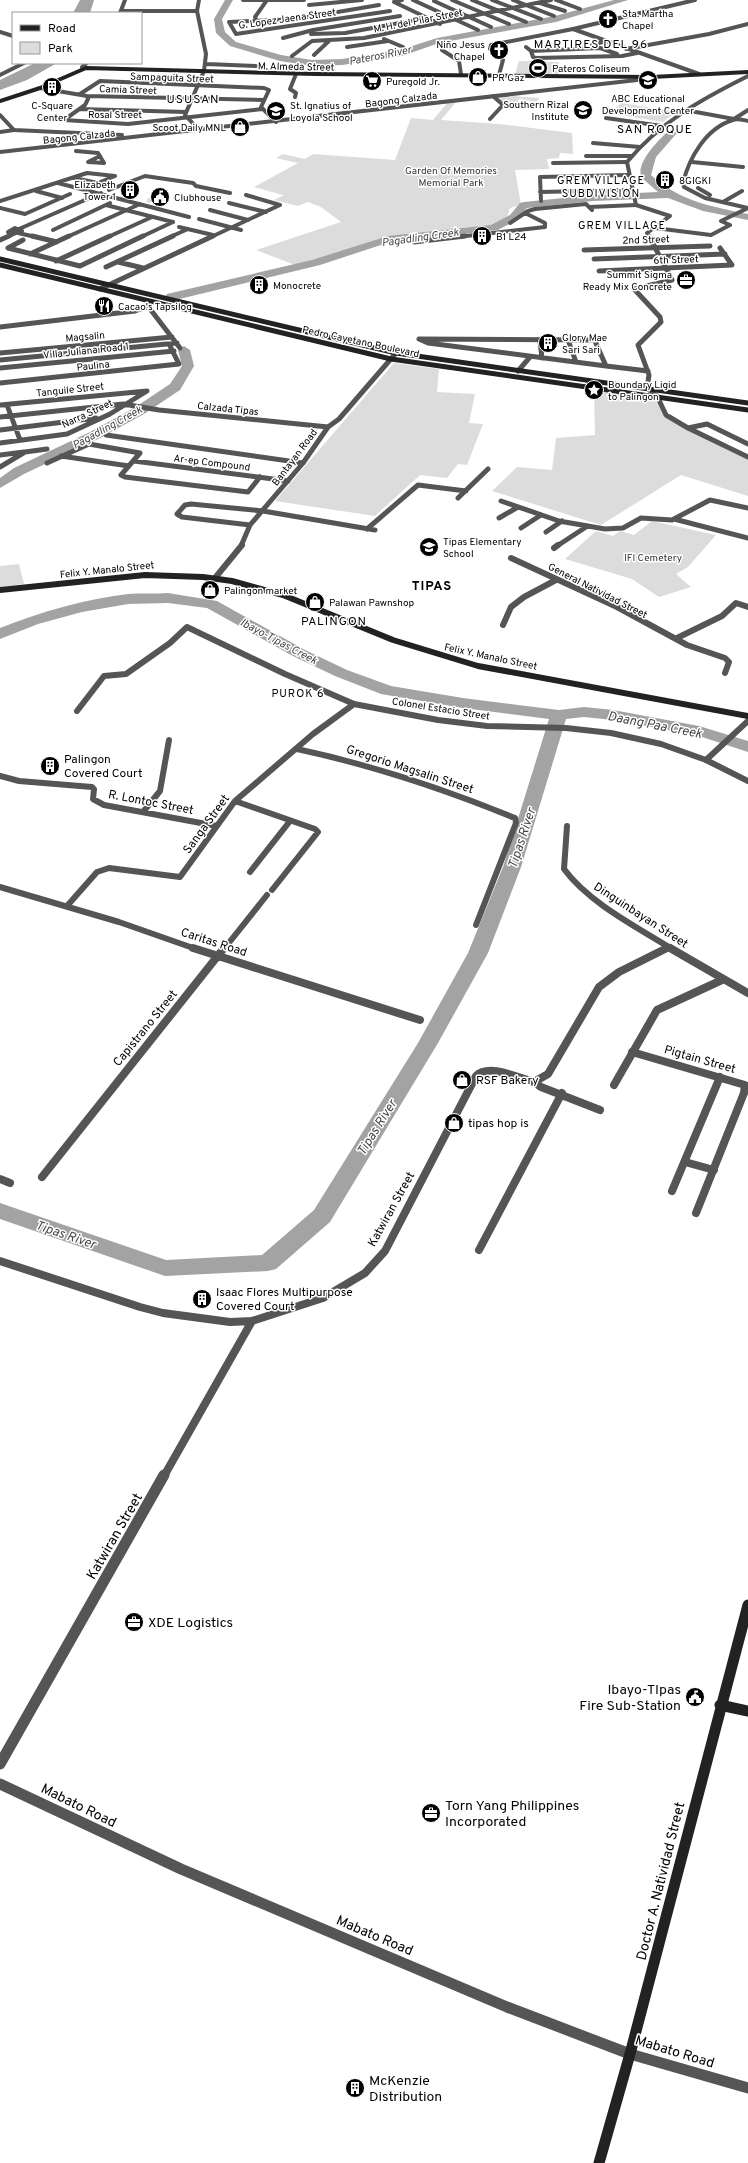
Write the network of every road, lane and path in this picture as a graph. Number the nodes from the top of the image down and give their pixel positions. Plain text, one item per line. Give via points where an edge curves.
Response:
1 (125, 0) edge
2 (199, 0) edge
3 (243, 0) edge
4 (267, 0) edge
5 (304, 0) edge
6 (321, 0) edge
7 (362, 0) edge
8 (370, 0) edge
9 (402, 0) edge
10 (413, 0) edge
11 (439, 0) edge
12 (452, 0) edge
13 (472, 0) edge
14 (492, 0) edge
15 (513, 0) edge
16 (534, 0) edge
17 (551, 0) edge
18 (556, 0) edge
19 (695, 0) edge
20 (434, 1) edge
21 (418, 3) junction
22 (540, 3) junction
23 (326, 4) junction
24 (309, 5) dead end
25 (379, 5) junction
26 (528, 6) junction
27 (514, 9) junction
28 (580, 9) dead end
29 (390, 10) junction
30 (197, 11) junction
31 (565, 11) dead end
32 (120, 12) edge
33 (338, 12) junction
34 (500, 12) junction
35 (485, 14) junction
36 (400, 16) junction
37 (554, 16) dead end
38 (471, 18) junction
39 (541, 19) dead end
40 (256, 20) junction
41 (411, 21) junction
42 (455, 21) junction
43 (526, 22) dead end
44 (440, 24) junction
45 (509, 24) dead end
46 (748, 24) edge
47 (491, 26) dead end
48 (423, 27) junction
49 (572, 29) junction
50 (478, 30) dead end
51 (0, 32) edge
52 (303, 33) junction
53 (12, 36) edge
54 (378, 36) junction
55 (284, 38) dead end
56 (329, 41) junction
57 (388, 41) junction
58 (606, 41) junction
59 (347, 47) dead end
60 (403, 47) dead end
61 (526, 47) dead end
62 (600, 48) junction
63 (626, 49) junction
64 (442, 50) dead end
65 (531, 51) junction
66 (638, 53) junction
67 (314, 55) dead end
68 (292, 56) dead end
69 (622, 56) junction
70 (22, 64) edge
71 (85, 64) edge
72 (206, 64) junction
73 (256, 66) dead end
74 (83, 69) junction
75 (204, 72) junction
76 (748, 72) edge
77 (296, 74) junction
78 (461, 74) junction
79 (699, 74) junction
80 (0, 75) edge
81 (499, 75) junction
82 (748, 76) edge
83 (660, 77) junction
84 (198, 86) junction
85 (40, 88) junction
86 (80, 94) junction
87 (87, 96) junction
88 (493, 96) junction
89 (295, 97) dead end
90 (192, 99) junction
91 (264, 100) junction
92 (0, 101) edge
93 (80, 109) junction
94 (262, 109) junction
95 (685, 110) junction
96 (748, 110) edge
97 (186, 112) junction
98 (0, 116) edge
99 (186, 118) junction
100 (606, 118) dead end
101 (490, 119) dead end
102 (734, 119) junction
103 (748, 121) edge
104 (276, 122) junction
105 (662, 126) junction
106 (14, 130) junction
107 (199, 130) junction
108 (0, 132) edge
109 (141, 137) junction
110 (593, 143) dead end
111 (78, 144) junction
112 (640, 147) junction
113 (0, 152) edge
114 (100, 156) dead end
115 (586, 156) dead end
116 (631, 156) junction
117 (627, 162) junction
118 (692, 162) junction
119 (553, 163) dead end
120 (575, 163) junction
121 (743, 167) dead end
122 (628, 175) junction
123 (579, 176) junction
124 (74, 178) junction
125 (58, 183) junction
126 (698, 188) dead end
127 (631, 190) junction
128 (35, 191) junction
129 (540, 192) junction
130 (742, 192) dead end
131 (230, 193) dead end
132 (70, 194) dead end
133 (100, 194) junction
134 (246, 195) dead end
135 (62, 198) junction
136 (0, 201) edge
137 (129, 201) junction
138 (541, 201) dead end
139 (721, 201) junction
140 (112, 202) dead end
141 (229, 203) dead end
142 (140, 204) junction
143 (106, 205) junction
144 (636, 206) junction
145 (0, 208) edge
146 (155, 208) junction
147 (748, 208) edge
148 (127, 210) junction
149 (210, 210) dead end
150 (266, 212) junction
151 (525, 213) junction
152 (531, 216) junction
153 (152, 217) junction
154 (189, 217) dead end
155 (199, 219) dead end
156 (248, 220) junction
157 (510, 223) dead end
158 (179, 227) dead end
159 (232, 227) junction
160 (655, 228) junction
161 (188, 229) junction
162 (241, 230) dead end
163 (19, 231) junction
164 (506, 232) junction
165 (0, 235) edge
166 (72, 235) junction
167 (213, 236) junction
168 (0, 240) edge
169 (23, 240) dead end
170 (57, 242) junction
171 (414, 242) dead end
172 (154, 245) junction
173 (710, 246) dead end
174 (672, 247) junction
175 (687, 247) junction
176 (163, 248) dead end
177 (655, 248) junction
178 (720, 248) dead end
179 (584, 250) dead end
180 (30, 254) junction
181 (725, 254) junction
182 (677, 256) junction
183 (692, 256) junction
184 (660, 257) junction
185 (0, 259) edge
186 (594, 259) dead end
187 (56, 261) junction
188 (118, 262) junction
189 (0, 265) edge
190 (106, 267) dead end
191 (699, 267) junction
192 (143, 268) junction
193 (666, 268) junction
194 (683, 268) junction
195 (599, 271) dead end
196 (129, 275) junction
197 (117, 281) junction
198 (123, 282) junction
199 (109, 285) junction
200 (115, 287) junction
201 (100, 289) junction
202 (107, 291) junction
203 (158, 297) junction
204 (149, 304) junction
205 (0, 322) edge
206 (0, 327) edge
207 (172, 337) junction
208 (508, 340) junction
209 (568, 340) junction
210 (540, 341) junction
211 (174, 345) junction
212 (0, 353) edge
213 (175, 353) junction
214 (396, 353) junction
215 (512, 354) junction
216 (530, 357) junction
217 (542, 358) junction
218 (391, 359) junction
219 (1, 360) edge
220 (576, 362) junction
221 (606, 366) junction
222 (2, 367) edge
223 (518, 371) junction
224 (648, 371) junction
225 (0, 383) edge
226 (647, 388) junction
227 (142, 390) joint
228 (84, 396) junction
229 (657, 396) junction
230 (748, 403) edge
231 (127, 404) junction
232 (0, 405) edge
233 (7, 405) junction
234 (88, 408) junction
235 (748, 410) edge
236 (10, 416) junction
237 (0, 417) edge
238 (99, 418) junction
239 (328, 427) junction
240 (15, 428) junction
241 (688, 428) junction
242 (0, 430) edge
243 (106, 435) dead end
244 (20, 440) junction
245 (0, 443) edge
246 (748, 444) edge
247 (47, 449) dead end
248 (25, 452) junction
249 (0, 455) edge
250 (61, 456) junction
251 (748, 457) edge
252 (134, 461) junction
253 (302, 463) junction
254 (47, 464) dead end
255 (129, 466) junction
256 (0, 467) edge
257 (488, 469) dead end
258 (260, 477) junction
259 (288, 481) junction
260 (466, 491) junction
261 (458, 498) dead end
262 (501, 501) dead end
263 (518, 507) junction
264 (748, 508) edge
265 (263, 511) junction
266 (541, 515) junction
267 (499, 518) dead end
268 (674, 519) junction
269 (562, 521) junction
270 (250, 525) junction
271 (586, 527) junction
272 (521, 528) dead end
273 (367, 529) junction
274 (375, 530) dead end
275 (546, 532) dead end
276 (748, 538) edge
277 (554, 548) dead end
278 (511, 558) dead end
279 (215, 578) junction
280 (556, 580) junction
281 (0, 590) edge
282 (748, 607) edge
283 (504, 625) dead end
284 (677, 638) junction
285 (726, 673) dead end
286 (354, 704) junction
287 (77, 710) dead end
288 (748, 716) edge
289 (748, 721) edge
290 (169, 740) dead end
291 (297, 748) junction
292 (706, 760) junction
293 (0, 776) edge
294 (748, 782) edge
295 (236, 801) junction
296 (143, 812) junction
297 (290, 821) junction
298 (216, 826) junction
299 (567, 826) dead end
300 (250, 872) dead end
301 (0, 887) edge
302 (67, 906) junction
303 (476, 925) dead end
304 (670, 947) junction
305 (218, 957) junction
306 (722, 980) junction
307 (748, 993) edge
308 (420, 1020) dead end
309 (632, 1052) junction
310 (720, 1077) junction
311 (534, 1082) junction
312 (614, 1085) dead end
313 (562, 1093) junction
314 (600, 1110) dead end
315 (685, 1162) junction
316 (714, 1170) junction
317 (42, 1177) dead end
318 (0, 1179) edge
319 (10, 1183) dead end
320 (672, 1191) dead end
321 (696, 1213) dead end
322 (479, 1250) dead end
323 (1, 1263) edge
324 (252, 1321) junction
325 (748, 1605) edge
326 (720, 1705) junction
327 (748, 1711) edge
328 (0, 1764) edge
329 (0, 1784) edge
330 (630, 2054) junction
331 (748, 2088) edge
332 (599, 2163) edge

1 - 32 street
2 - 30 street
3 - 4 street
4 - 5 street
4 - 40 street via 255,17
6 - 23 street
7 - 23 street
8 - 25 street
9 - 44 street via 394,2
10 - 21 street
11 - 20 street
12 - 35 street
13 - 34 street
14 - 27 street
15 - 26 street
16 - 22 street
17 - 22 street, M. H. del Pilar Street
18 - 28 street
19 - 49 street
20 - 21 street
20 - 38 street
21 - 42 street
22 - 26 street, M. H. del Pilar Street
22 - 31 street
23 - 24 street
23 - 33 street
25 - 29 street
25 - 33 street
26 - 27 street, M. H. del Pilar Street
26 - 37 street
27 - 34 street, M. H. del Pilar Street
27 - 39 street
29 - 36 street
29 - 40 street, G. Lopez Jaena Street via 235,34 229,22
30 - 32 street
30 - 72 street via 206,46
33 - 40 street
34 - 35 street, M. H. del Pilar Street
34 - 43 street
35 - 38 street, M. H. del Pilar Street
35 - 45 street
36 - 41 street
36 - 52 street
38 - 42 street, M. H. del Pilar Street
38 - 47 street
41 - 48 street
41 - 52 street via 337,34
42 - 44 street, M. H. del Pilar Street
42 - 50 street
44 - 48 street, M. H. del Pilar Street
46 - 63 street
48 - 54 street, M. H. del Pilar Street
49 - 58 street
49 - 81 street via 491,45 490,49 503,60
51 - 53 street
52 - 55 street
54 - 56 street, M. H. del Pilar Street
54 - 57 street
56 - 67 street
56 - 68 street, M. H. del Pilar Street via 312,41
57 - 59 street
57 - 60 street
58 - 62 street via 592,45
58 - 63 street
61 - 65 street
62 - 65 street
62 - 69 street
63 - 66 street
64 - 78 street via 459,60
65 - 69 street via 532,57 536,58
66 - 69 street
66 - 79 street
70 - 80 street
71 - 74 street
72 - 73 street
72 - 75 street
74 - 75 main road, M. Almeda Street
74 - 85 main road
75 - 77 main road, M. Almeda Street
75 - 84 street
76 - 79 main road, M. Almeda Street
77 - 78 main road, M. Almeda Street
77 - 89 street via 290,90 296,93
78 - 81 main road, M. Almeda Street
79 - 83 main road, M. Almeda Street
81 - 83 main road, M. Almeda Street
82 - 95 street
83 - 88 street, Bagong Calzada
84 - 86 street, Sampaguita Street via 100,81
84 - 90 street
84 - 91 street, Sampaguita Street via 268,88
85 - 86 street, Camia Street
85 - 92 main road
86 - 87 street, Camia Street
87 - 90 street, Camia Street
87 - 93 street via 87,102
88 - 101 street via 503,105
88 - 104 street, Bagong Calzada
90 - 91 street, Camia Street
90 - 97 street
91 - 94 street
93 - 97 street
93 - 99 street, Rosal Street via 64,120 128,124
94 - 99 street, Rosal Street
94 - 104 street
95 - 102 street
95 - 105 street
96 - 102 street
97 - 99 street
98 - 106 street
99 - 107 street
100 - 105 street
102 - 103 street
102 - 118 street via 708,135
104 - 107 street, Bagong Calzada
105 - 112 street
106 - 108 street
106 - 109 street
107 - 109 street, Bagong Calzada
109 - 111 street, Bagong Calzada
110 - 112 street
111 - 113 street, Bagong Calzada
111 - 114 street via 75,153
112 - 116 street
115 - 116 street
116 - 117 street
117 - 120 street
117 - 122 street
118 - 121 street
118 - 139 street via 684,175 684,187 696,194
119 - 120 street
120 - 123 street
122 - 123 street
122 - 127 street
123 - 129 street via 540,177
124 - 124 street via 98,183 115,176 91,172
124 - 125 street
125 - 128 street
125 - 133 street
126 - 139 street
127 - 129 street
127 - 144 street
128 - 135 street
128 - 136 street
129 - 138 street
130 - 139 street
131 - 133 street via 196,186 193,183 145,176
132 - 135 street
133 - 137 street
133 - 163 street
134 - 150 street via 279,204
135 - 145 street via 25,214
137 - 142 street
137 - 146 street via 138,198 160,204
139 - 147 street
140 - 143 street
141 - 150 street
142 - 146 street
142 - 148 street
143 - 148 street
143 - 166 street via 53,230
144 - 151 street via 591,208 584,204 535,209
144 - 160 street via 669,215
146 - 154 street
147 - 160 street via 721,221 729,226 711,235
148 - 153 street
148 - 166 street
149 - 156 street
150 - 156 street
151 - 152 street
151 - 157 street
152 - 164 street
152 - 164 street via 545,224 545,227
153 - 187 street
153 - 187 street via 173,222 80,266
155 - 159 street
156 - 159 street
158 - 161 street
159 - 162 street
159 - 167 street
160 - 177 street via 647,233
161 - 167 street
161 - 172 street
163 - 165 street via 10,229
163 - 168 street
163 - 170 street
164 - 171 street
166 - 170 street
167 - 192 street
169 - 180 street via 8,248
170 - 180 street
172 - 176 street
172 - 188 street
173 - 175 street, 2nd Street
174 - 175 street, 2nd Street
174 - 177 street, 2nd Street
174 - 182 street
175 - 183 street
177 - 179 street, 2nd Street
177 - 184 street
178 - 181 street
180 - 187 street
181 - 183 street
181 - 191 street, 6th Street via 732,265
182 - 183 street
182 - 184 street
182 - 194 street
183 - 191 street
184 - 186 street
184 - 193 street
185 - 199 main road, Pedro Cayetano Boulevard
188 - 190 street
188 - 192 street
189 - 201 main road, Pedro Cayetano Boulevard
191 - 194 street, 6th Street
192 - 196 street
193 - 194 street, 6th Street
193 - 195 street, 6th Street
193 - 224 street via 672,280 636,287 634,290 660,317 661,322 638,345
196 - 197 street
196 - 198 street
197 - 198 street
197 - 199 street
198 - 200 street
199 - 200 main road, Pedro Cayetano Boulevard
199 - 201 street
200 - 202 street
200 - 203 main road, Pedro Cayetano Boulevard
201 - 202 main road, Pedro Cayetano Boulevard
202 - 204 main road, Pedro Cayetano Boulevard
203 - 204 street
203 - 214 main road, Pedro Cayetano Boulevard
204 - 205 street
204 - 206 street via 134,311
204 - 207 street
204 - 218 main road, Pedro Cayetano Boulevard
207 - 211 street
207 - 212 street, Magsalin
208 - 210 street
208 - 215 street
208 - 215 street via 419,339
209 - 210 street
209 - 220 street
209 - 221 street via 594,340
210 - 217 street
211 - 213 street
211 - 219 street
213 - 222 street, Villa Juliana Road 1
213 - 225 street, Paulina via 180,363 176,365
214 - 218 street, Bantayan Road
214 - 223 main road, Pedro Cayetano Boulevard
215 - 216 street
216 - 217 street
216 - 223 street
217 - 220 street
218 - 229 main road, Pedro Cayetano Boulevard
218 - 239 street, Bantayan Road
219 - 222 street
220 - 221 street
221 - 224 street
223 - 226 main road, Pedro Cayetano Boulevard
224 - 226 street via 650,382
226 - 229 street
226 - 230 main road, Pedro Cayetano Boulevard
227 - 228 street, Tanguile Street
227 - 231 street, Narra Street via 147,392
228 - 233 street, Tanguile Street
228 - 234 street
229 - 235 main road, Pedro Cayetano Boulevard
229 - 241 street via 666,415
231 - 234 street
231 - 238 street, Narra Street
231 - 239 street, Calzada Tipas
232 - 233 street, Tanguile Street
233 - 236 street
234 - 236 street
236 - 237 street
236 - 240 street
238 - 240 street
238 - 244 street, Narra Street via 68,434
239 - 253 street, Bantayan Road
240 - 242 street
240 - 244 street
241 - 246 street via 707,424
241 - 251 street
243 - 253 street
244 - 245 street, Narra Street
247 - 248 street
248 - 249 street
248 - 256 street
250 - 252 street via 89,444 140,452
250 - 254 street
250 - 255 street
252 - 255 street
252 - 258 street, Ar-ep Compound
253 - 259 street, Bantayan Road
255 - 258 street via 122,476 245,492 250,491
257 - 260 street
258 - 259 street, Ar-ep Compound
259 - 265 street, Bantayan Road
260 - 261 street
260 - 273 street via 418,485
262 - 263 street
263 - 266 street
263 - 267 street
264 - 268 street via 710,500
265 - 270 street, Bantayan Road
265 - 270 street via 186,504 177,514 182,517
265 - 273 street
266 - 269 street
266 - 272 street
268 - 271 street via 636,519 618,529
268 - 276 street
269 - 271 street
269 - 275 street
270 - 279 street, Bantayan Road via 244,543
271 - 277 street
273 - 274 street
278 - 280 street, General Natividad Street
279 - 281 main road, Felix Y. Manalo Street via 148,574
279 - 288 main road, Felix Y. Manalo Street via 272,592 445,658
280 - 283 street via 511,607
280 - 284 street, General Natividad Street
282 - 284 street via 736,604 722,616
284 - 285 street, General Natividad Street via 687,646 728,660
286 - 287 street, Colonel Estacio Street via 187,627 126,674 104,676
286 - 291 street, Sanga Street
286 - 292 street, Colonel Estacio Street via 438,720 487,726 566,728 618,734 661,744
289 - 292 street
290 - 296 street via 160,791
291 - 295 street, Sanga Street
291 - 303 street, Gregorio Magsalin Street via 372,766 515,818 516,823
292 - 294 street, Colonel Estacio Street
293 - 296 street, R. Lontoc Street via 19,781 92,787 93,799 96,802
295 - 297 street, Capistrano Street
295 - 298 street, Sanga Street
296 - 298 street, R. Lontoc Street
297 - 300 street
297 - 305 street, Capistrano Street via 318,832
298 - 302 street, Sanga Street via 180,877 103,868
299 - 304 street, Dinguinbayan Street via 564,869 570,879 588,894
301 - 302 street, Caritas Road
302 - 305 street, Caritas Road
304 - 306 street, Dinguinbayan Street
304 - 311 street via 619,972 599,987 552,1070
305 - 308 street, Caritas Road
305 - 317 street, Capistrano Street
306 - 307 street, Dinguinbayan Street
306 - 309 street via 660,1007
309 - 310 street, Pigtain Street
309 - 312 street
310 - 315 street
310 - 316 street, Pigtain Street via 741,1083 746,1088
311 - 313 street via 541,1087
311 - 324 street, Katwiran Street via 494,1071 484,1070 476,1076 385,1251 365,1273 323,1298
313 - 314 street
313 - 322 street
315 - 316 street
315 - 320 street
316 - 321 street, Pigtain Street
318 - 319 street
323 - 324 street, Katwiran Street via 163,1313 230,1322
324 - 328 street, Katwiran Street
325 - 326 main road, Doctor A. Natividad Street
326 - 327 main road
326 - 330 main road, Doctor A. Natividad Street
329 - 330 street, Mabato Road via 181,1869 507,2007
330 - 331 street, Mabato Road
330 - 332 main road, Doctor A. Natividad Street

